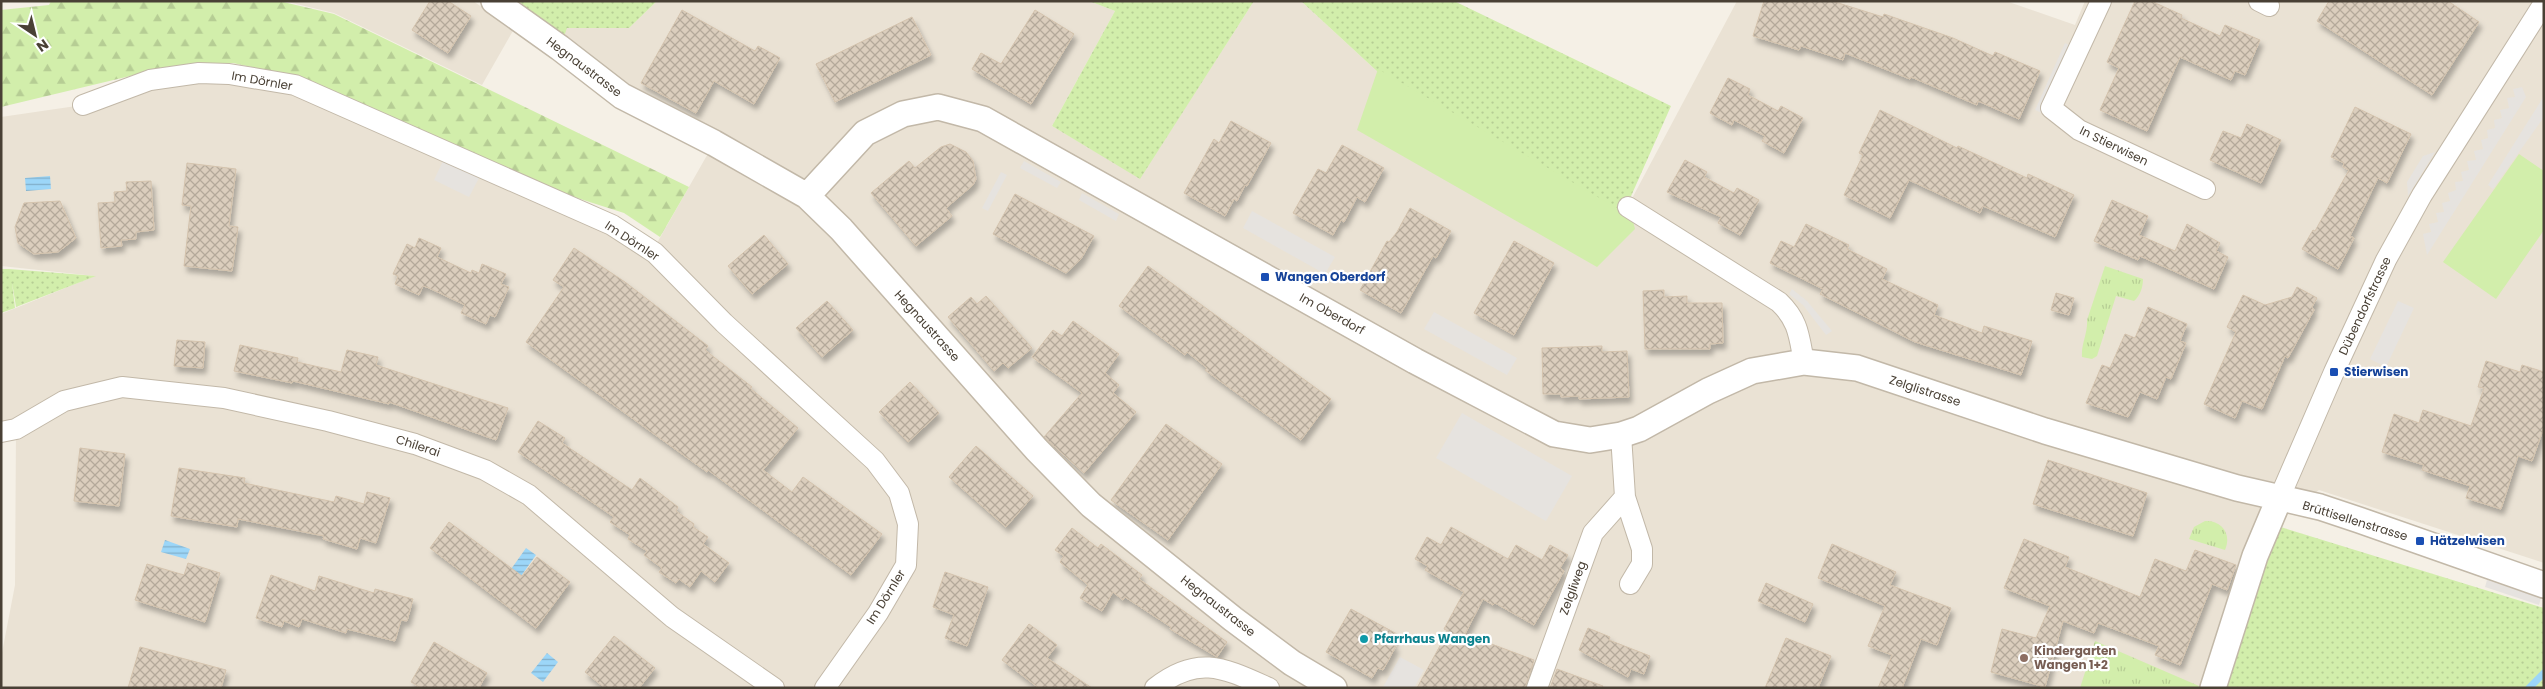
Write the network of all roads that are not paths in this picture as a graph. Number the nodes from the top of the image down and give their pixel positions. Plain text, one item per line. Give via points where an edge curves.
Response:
1 (494, 1) edge
2 (2101, 1) edge
3 (2544, 3) edge
4 (83, 105) dead end
5 (2205, 189) dead end
6 (807, 196) junction
7 (1628, 207) dead end
8 (1804, 362) junction
9 (1, 432) edge
10 (1622, 435) junction
11 (1625, 497) junction
12 (2279, 499) junction
13 (1630, 584) dead end
14 (2544, 585) edge
15 (774, 688) edge
16 (825, 688) edge
17 (1155, 688) edge
18 (1268, 688) edge
19 (1334, 688) edge
20 (1537, 688) edge
21 (2213, 688) edge

1 - 6 street, Hegnaustrasse via 622,96
2 - 5 street, In Stierwisen via 2051,108 2079,130
3 - 12 street, Dübendorfstrasse via 2422,195 2386,260
4 - 16 street, Im Dörnler via 150,80 199,73 230,74 294,85 612,225 655,253 724,323 875,461 899,493 908,524 906,564 878,612
6 - 10 street, Im Oberdorf via 865,133 904,114 923,109 946,108 966,113 991,123 1517,416 1554,434 1572,438 1590,440
6 - 19 street, Hegnaustrasse via 841,229 1037,450 1091,504 1233,619 1292,663
7 - 8 street via 1778,302 1791,314 1797,327
8 - 10 street, Im Oberdorf via 1752,371
8 - 12 street, Zelglistrasse via 1857,368 2045,431
9 - 15 street, Chilerai via 16,429 64,401 122,387 224,398 415,444 485,470 530,495 672,616
10 - 11 street
11 - 13 street via 1642,549 1642,564
11 - 20 street, Zelgliweg via 1593,533
12 - 14 street, Brüttisellenstrasse via 2320,507
12 - 21 street, Dübendorfstrasse via 2256,556
17 - 18 street via 1186,668 1208,667 1230,670

